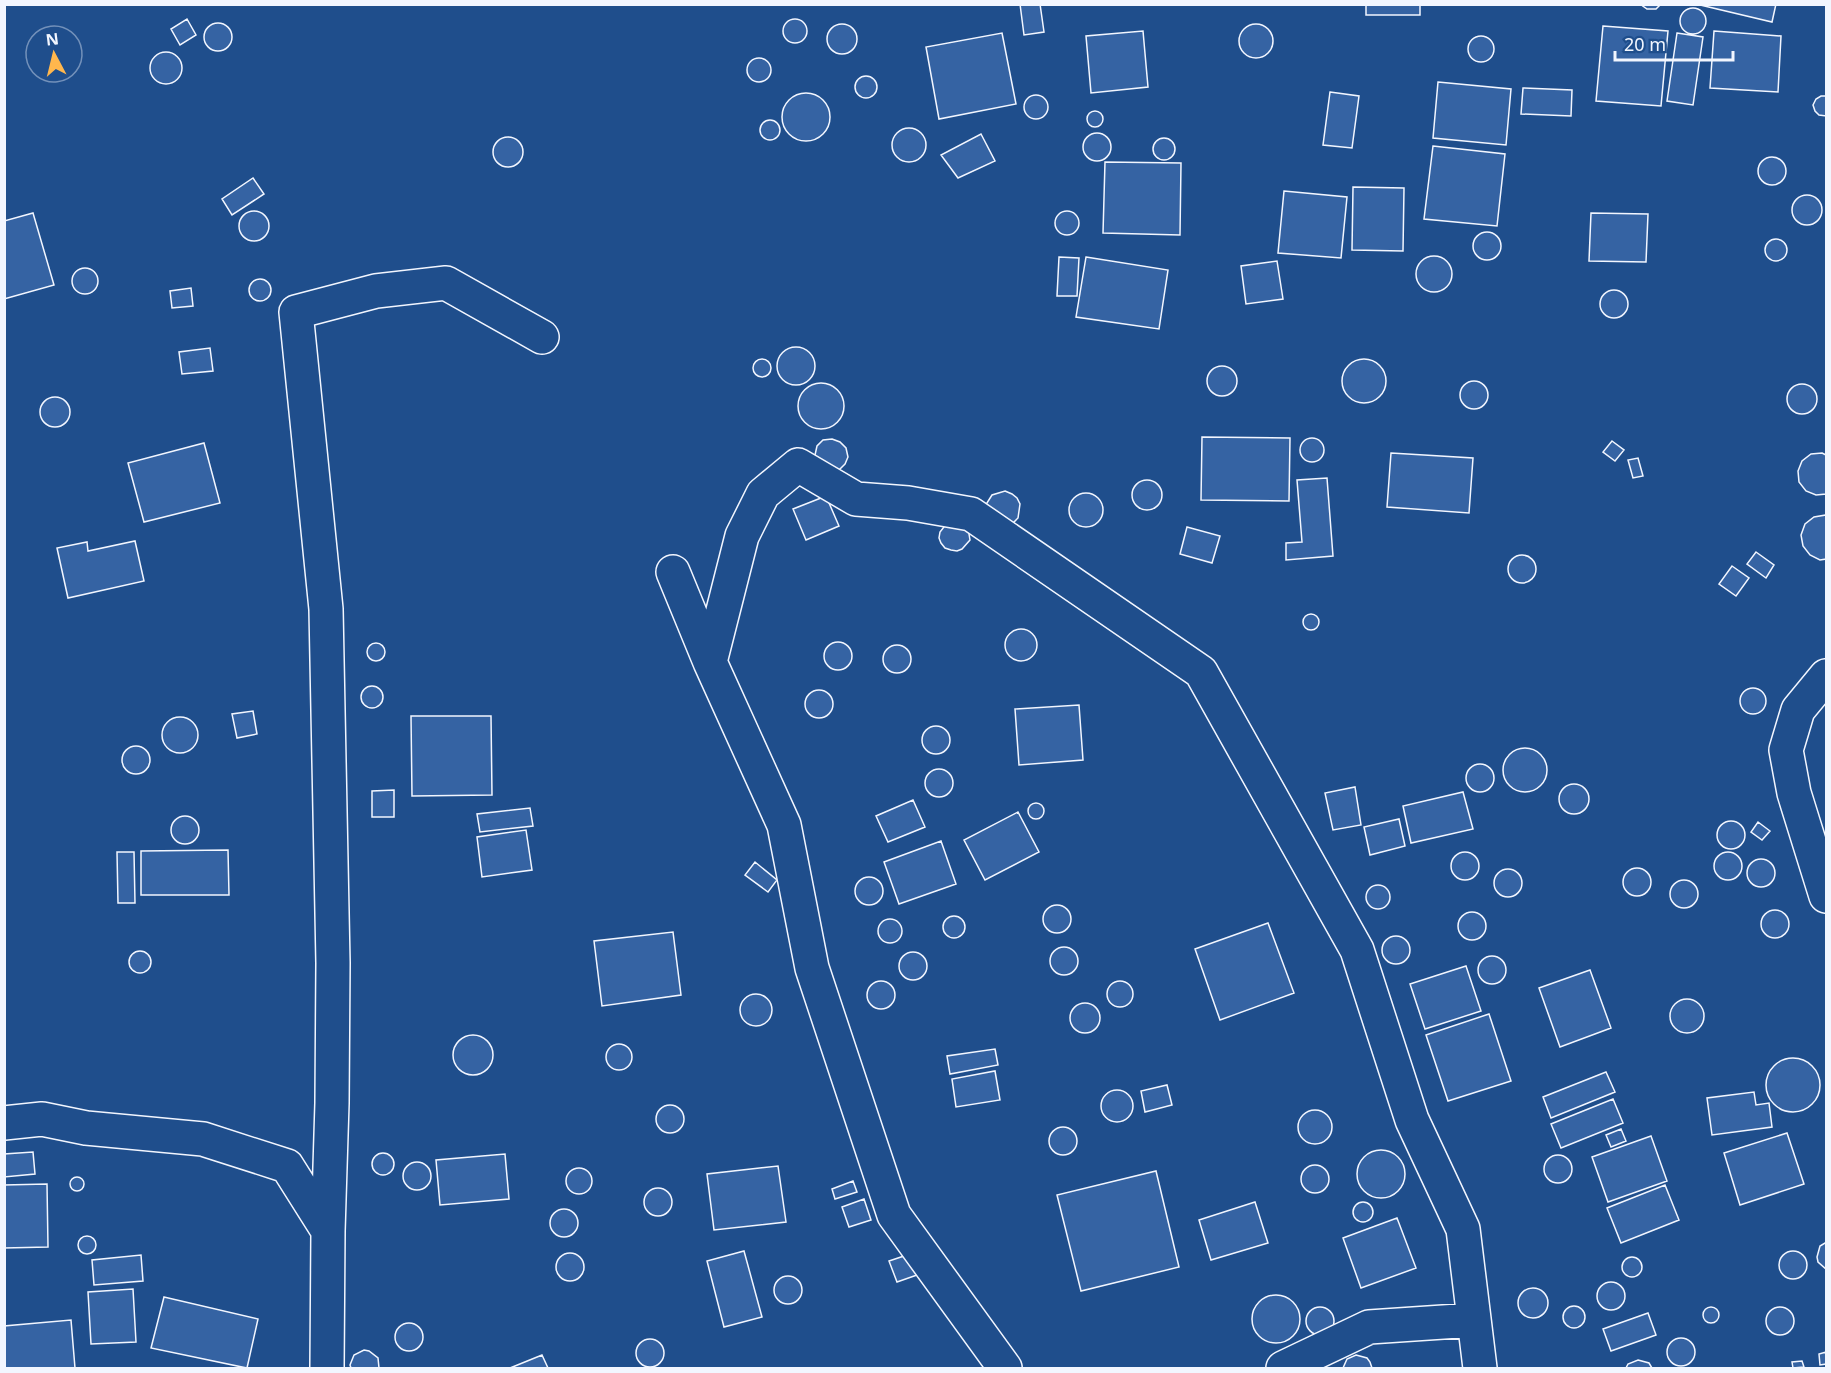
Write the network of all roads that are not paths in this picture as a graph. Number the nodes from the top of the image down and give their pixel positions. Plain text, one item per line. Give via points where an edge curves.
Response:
1 (542, 337) dead end
2 (673, 572) dead end
3 (710, 662) junction
4 (1827, 676) edge
5 (1827, 896) edge
6 (4, 1123) edge
7 (328, 1231) junction
8 (1473, 1320) junction
9 (327, 1368) edge
10 (1005, 1368) edge
11 (1283, 1368) edge
12 (1480, 1368) edge

1 - 7 street via 446,283 376,291 297,312 326,609 333,963
2 - 3 street
3 - 8 street via 742,536 763,494 798,465 856,499 970,514 1201,672 1356,950 1412,1120 1463,1229
3 - 10 street via 784,825 812,968 894,1215
4 - 5 street via 1798,710 1786,750 1794,793
6 - 7 street via 42,1119 87,1128 203,1138 287,1166
7 - 9 street
8 - 11 street via 1370,1328
8 - 12 street

